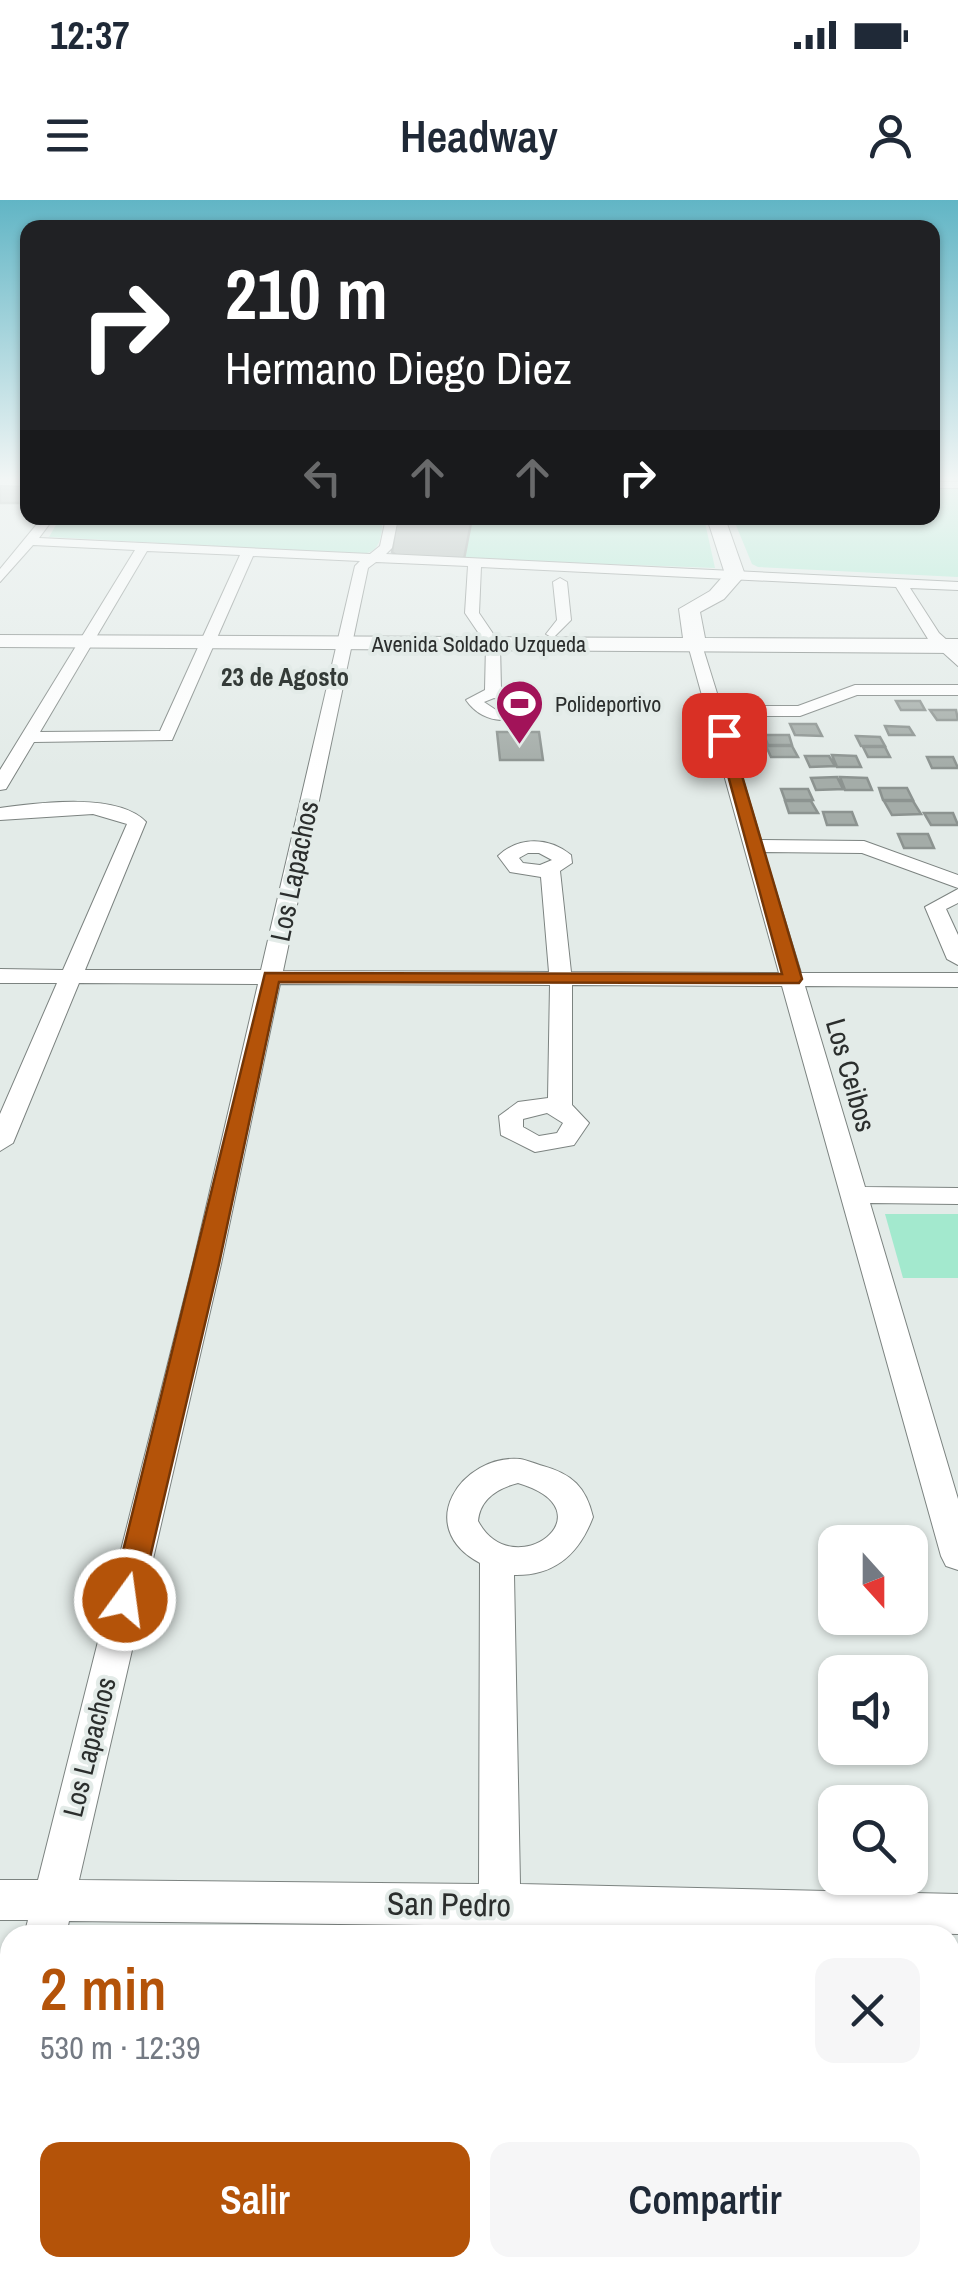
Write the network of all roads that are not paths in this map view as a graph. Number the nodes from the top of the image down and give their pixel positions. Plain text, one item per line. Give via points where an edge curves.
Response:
1 (126, 575) edge
2 (239, 575) edge
3 (360, 575) edge
4 (474, 575) edge
5 (562, 575) edge
6 (735, 575) junction
7 (560, 582) dead end
8 (900, 584) junction
9 (958, 586) edge
10 (681, 591) junction
11 (0, 632) edge
12 (554, 634) junction
13 (89, 637) junction
14 (213, 638) junction
15 (346, 638) junction
16 (491, 639) junction
17 (694, 640) junction
18 (0, 641) edge
19 (951, 645) edge
20 (958, 690) edge
21 (493, 693) dead end
22 (717, 711) junction
23 (30, 737) junction
24 (0, 785) edge
25 (0, 814) edge
26 (755, 846) junction
27 (550, 870) dead end
28 (958, 882) edge
29 (958, 895) edge
30 (958, 958) edge
31 (0, 976) edge
32 (73, 976) junction
33 (271, 977) junction
34 (561, 978) junction
35 (793, 979) junction
36 (958, 980) edge
37 (560, 1108) dead end
38 (0, 1143) edge
39 (854, 1195) junction
40 (958, 1196) edge
41 (950, 1502) edge
42 (958, 1556) edge
43 (497, 1558) dead end
44 (0, 1900) edge
45 (500, 1904) junction
46 (958, 1914) edge
47 (48, 1917) edge
48 (632, 1922) edge

1 - 13 street
2 - 14 street
3 - 15 street, Los Lapachos
4 - 16 street via 472,613
5 - 10 street
6 - 8 street
6 - 10 street
6 - 10 street via 718,596
7 - 12 street via 564,620
8 - 9 street
8 - 19 street
10 - 17 street, Los Ceibos
11 - 13 street, Avenida Soldado Uzqueda
12 - 16 street, Avenida Soldado Uzqueda
12 - 17 street, Avenida Soldado Uzqueda
13 - 14 street, Avenida Soldado Uzqueda
13 - 18 street, Avenida Soldado Uzqueda
13 - 23 street
14 - 15 street, Avenida Soldado Uzqueda
14 - 23 street via 166,736
15 - 16 street, Avenida Soldado Uzqueda
15 - 33 street, Los Lapachos
16 - 17 street, Avenida Soldado Uzqueda
16 - 21 street
17 - 19 street, Avenida Soldado Uzqueda
17 - 22 street, Los Ceibos
20 - 22 street via 855,690 800,711
22 - 26 street, Los Ceibos
23 - 24 street
25 - 32 street via 112,810 137,822
26 - 28 street via 864,847
26 - 35 street, Los Ceibos
27 - 34 street
29 - 30 street via 935,906
31 - 32 street
32 - 33 street
32 - 38 street
33 - 34 street
33 - 47 street, Los Lapachos
34 - 35 street
34 - 37 street
35 - 36 street
35 - 39 street, Los Ceibos
39 - 40 street
39 - 41 street, Los Ceibos
41 - 42 street, Los Ceibos
43 - 45 street
44 - 47 street, San Pedro
45 - 47 street, San Pedro
45 - 48 street, San Pedro
46 - 48 street, San Pedro

